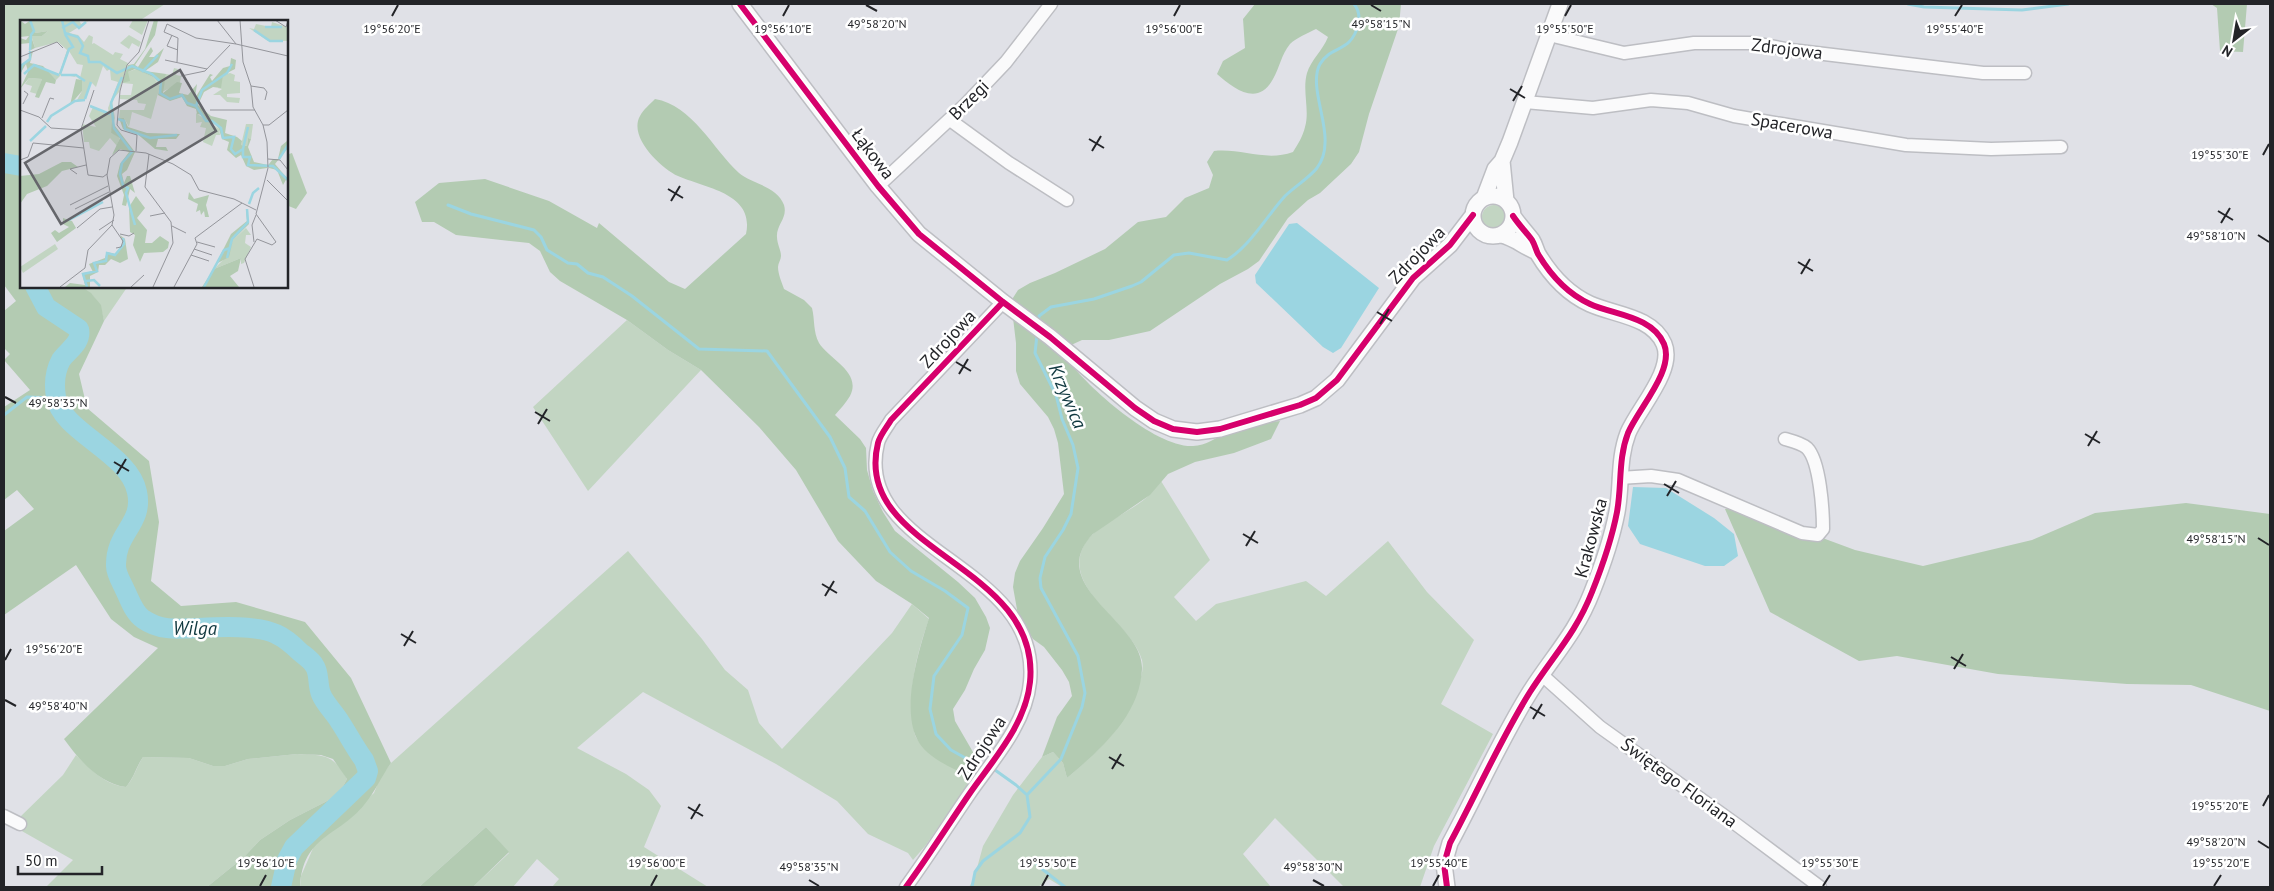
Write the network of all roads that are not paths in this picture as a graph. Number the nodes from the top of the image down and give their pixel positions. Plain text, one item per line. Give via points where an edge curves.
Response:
1 (740, 4) edge
2 (1050, 4) edge
3 (1560, 4) edge
4 (1549, 35) junction
5 (2025, 73) dead end
6 (1525, 102) junction
7 (950, 120) junction
8 (2061, 147) dead end
9 (1502, 162) junction
10 (878, 186) junction
11 (1484, 198) junction
12 (1067, 200) dead end
13 (1506, 201) junction
14 (1473, 215) junction
15 (1513, 216) junction
16 (1484, 234) junction
17 (1501, 235) junction
18 (1450, 245) junction
19 (1537, 252) junction
20 (1003, 302) junction
21 (1785, 439) dead end
22 (1619, 478) junction
23 (1542, 675) junction
24 (4, 816) edge
25 (20, 824) dead end
26 (906, 887) edge
27 (1447, 887) edge
28 (1820, 887) edge

1 - 10 street, Łąkowa
2 - 7 street, Brzegi via 1006,62
3 - 4 street
4 - 5 street, Zdrojowa via 1624,52 1694,43 1754,43 1983,73
4 - 6 street
6 - 8 street, Spacerowa via 1593,108 1651,100 1688,103 1734,116 1906,145 1991,149
6 - 9 street
7 - 10 street, Brzegi
7 - 12 street
9 - 11 street via 1495,170
9 - 13 street
10 - 20 street, Łąkowa via 919,234
11 - 13 street via 1495,196
11 - 14 street via 1476,205
13 - 15 street
14 - 16 street via 1475,226
14 - 18 street, Zdrojowa
15 - 17 street via 1510,228
15 - 19 street, Krakowska
16 - 17 street
16 - 18 street, Zdrojowa
17 - 19 street, Krakowska
18 - 20 street, Zdrojowa via 1413,278 1327,390 1300,405 1220,429 1197,432 1173,429 1154,421
19 - 22 street, Krakowska via 1560,282 1575,294 1607,311 1650,326 1664,343 1666,361 1628,433
20 - 26 street, Zdrojowa via 891,420 879,442 875,469 882,494 895,515 919,537 986,585 1003,602 1021,628 1028,652 1030,681 1024,708 1010,736
21 - 22 street via 1805,446 1813,457 1823,512 1823,529 1818,535 1802,533 1678,480 1651,476
22 - 23 street, Krakowska via 1617,511 1592,591 1577,626
23 - 27 street, Krakowska via 1514,720 1450,843 1444,864
23 - 28 street, Świętego Floriana via 1600,727
24 - 25 street

